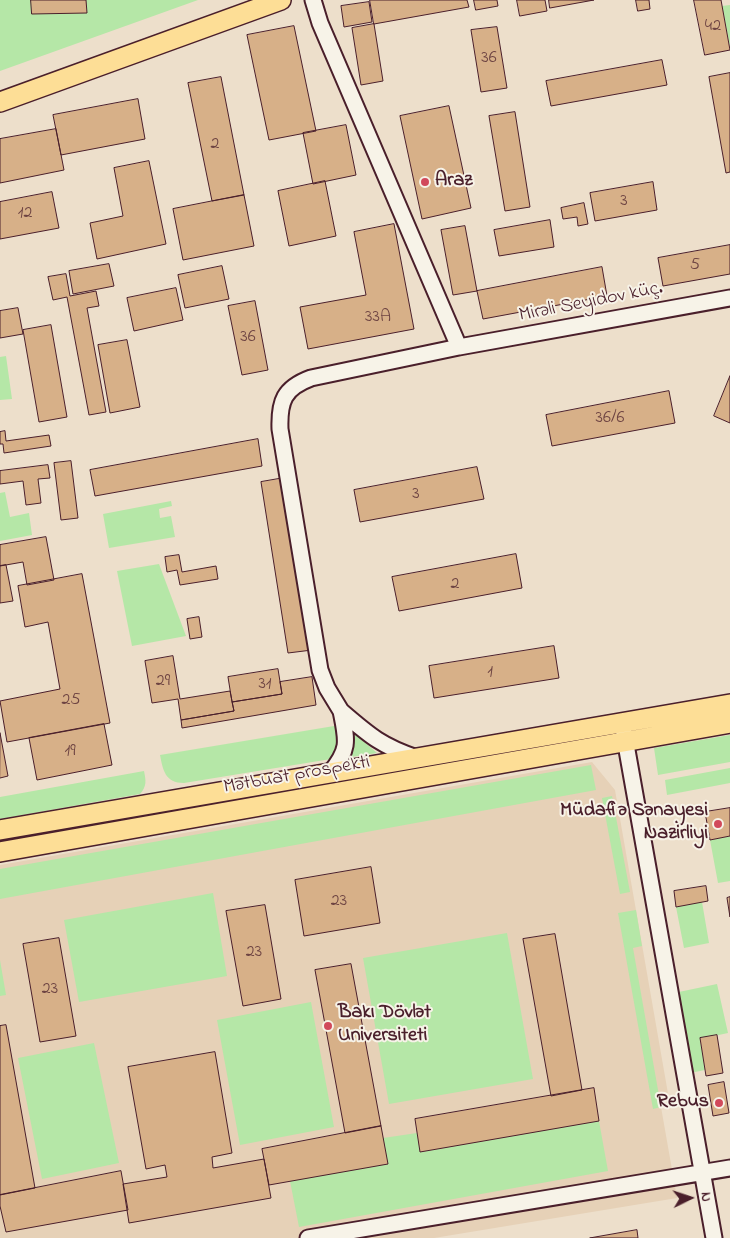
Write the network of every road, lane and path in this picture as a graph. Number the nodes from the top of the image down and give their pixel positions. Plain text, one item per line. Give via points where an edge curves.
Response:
1 (280, 0) edge
2 (313, 0) edge
3 (0, 102) edge
4 (730, 298) edge
5 (459, 347) junction
6 (730, 704) edge
7 (341, 711) junction
8 (622, 722) junction
9 (730, 723) edge
10 (647, 728) junction
11 (600, 736) junction
12 (627, 749) junction
13 (417, 758) junction
14 (330, 773) junction
15 (0, 830) edge
16 (0, 852) edge
17 (730, 1168) edge
18 (703, 1173) junction
19 (308, 1238) edge
20 (714, 1238) edge

1 - 3 main road
2 - 5 street
4 - 5 street, Mirəli Seyidov küç.
5 - 7 street, Mirəli Seyidov küç. via 312,378 292,387 283,398 280,429 320,670
6 - 10 main road
7 - 13 street via 377,741
7 - 14 street via 345,747 342,758
8 - 10 main road
8 - 11 main road
8 - 12 street
9 - 10 main road
10 - 12 main road
11 - 12 main road
11 - 13 main road, Mətbuat prospekti
11 - 16 main road, Mətbuat prospekti
12 - 18 street
13 - 14 main road, Mətbuat prospekti
14 - 15 main road, Mətbuat prospekti
17 - 18 street
18 - 19 street
18 - 20 street

